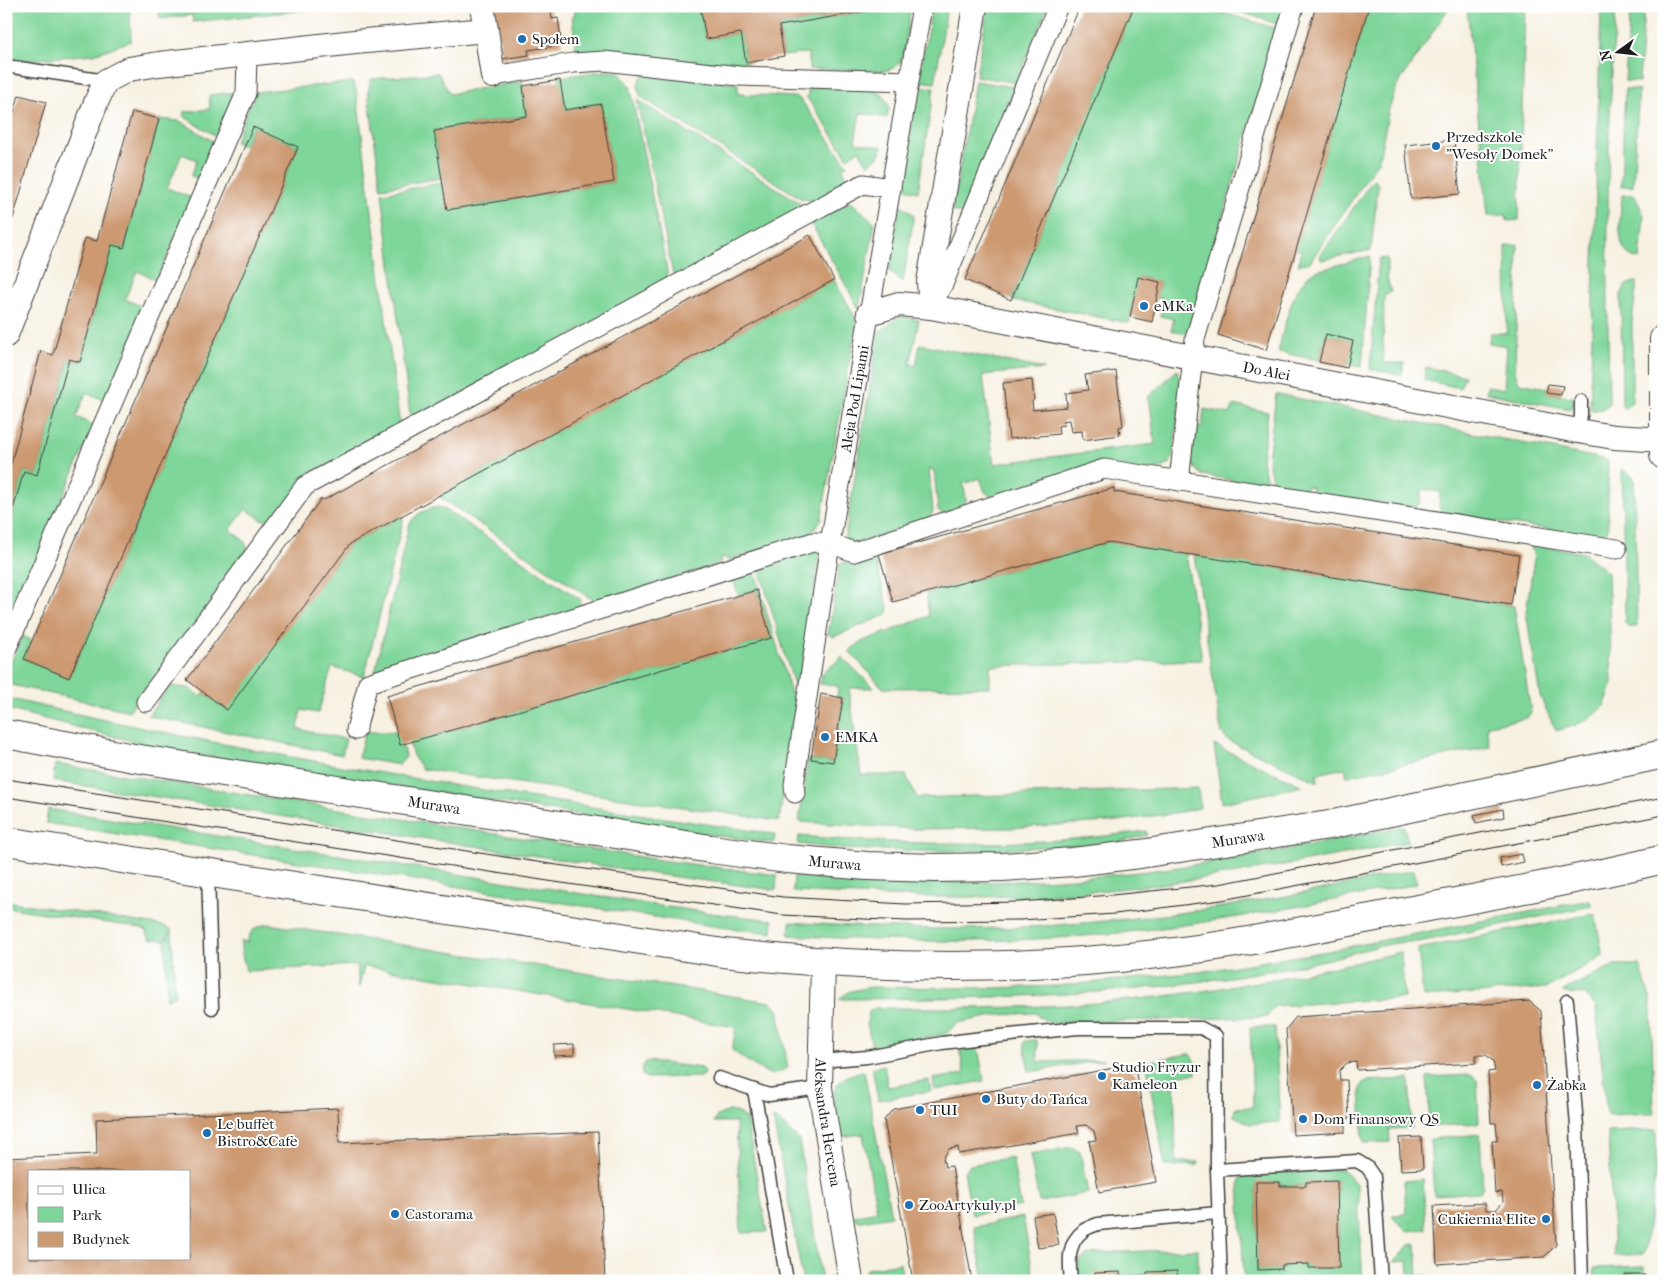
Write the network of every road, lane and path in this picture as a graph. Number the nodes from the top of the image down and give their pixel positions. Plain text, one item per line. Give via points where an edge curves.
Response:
1 (482, 6) edge
2 (922, 6) edge
3 (975, 6) edge
4 (1058, 6) edge
5 (1294, 6) edge
6 (486, 30) junction
7 (247, 54) junction
8 (6, 66) edge
9 (493, 76) joint
10 (106, 81) junction
11 (909, 81) junction
12 (890, 188) junction
13 (931, 307) junction
14 (869, 313) junction
15 (6, 335) edge
16 (1664, 339) edge
17 (1193, 359) junction
18 (1581, 401) dead end
19 (1578, 431) junction
20 (1664, 440) edge
21 (1664, 455) edge
22 (1178, 481) junction
23 (830, 543) junction
24 (1617, 549) dead end
25 (6, 650) edge
26 (146, 702) dead end
27 (356, 730) dead end
28 (6, 734) edge
29 (1664, 754) edge
30 (795, 793) dead end
31 (6, 841) edge
32 (1664, 859) edge
33 (208, 872) junction
34 (823, 963) junction
35 (1567, 1001) dead end
36 (212, 1008) dead end
37 (820, 1061) junction
38 (719, 1078) dead end
39 (820, 1088) junction
40 (754, 1090) junction
41 (1216, 1170) junction
42 (1218, 1213) junction
43 (787, 1281) edge
44 (850, 1281) edge
45 (1071, 1281) edge
46 (1221, 1281) edge
47 (1380, 1281) edge
48 (1582, 1281) edge

1 - 6 street
2 - 11 street, Aleja Pod Lipami
3 - 13 street via 929,282
4 - 13 street
5 - 17 street via 1195,339
6 - 7 street
6 - 9 street
7 - 10 street via 129,69
7 - 25 street via 246,93
8 - 10 lane
9 - 11 street via 604,61 739,76
10 - 15 street
11 - 12 street, Aleja Pod Lipami
12 - 14 street, Aleja Pod Lipami
12 - 26 street via 863,184 305,486
13 - 14 street, Do Alei via 899,304
13 - 17 street, Do Alei
14 - 23 street, Aleja Pod Lipami
16 - 20 street
17 - 19 street, Do Alei
17 - 22 street
18 - 19 lane
19 - 20 street, Do Alei
20 - 21 street
22 - 23 street via 1104,469 854,552
22 - 24 street
23 - 27 street via 813,542 368,683
23 - 30 street, Aleja Pod Lipami
28 - 29 street, Murawa via 134,758 701,848 831,863 936,868 1073,862 1329,825
31 - 33 street
32 - 34 street via 1479,898 1270,937 1158,954 1070,963 999,965
33 - 34 street via 630,940
33 - 36 lane
34 - 37 street, Aleksandra Hercena
35 - 48 lane via 1577,1126
37 - 39 street, Aleksandra Hercena
37 - 41 lane via 1078,1028 1201,1028 1216,1036
38 - 40 lane
39 - 40 lane via 769,1095
39 - 44 street, Aleksandra Hercena
40 - 43 lane
41 - 42 lane
41 - 47 lane via 1357,1161 1367,1167 1374,1177
42 - 45 lane via 1090,1227 1075,1241 1069,1254
42 - 46 lane

